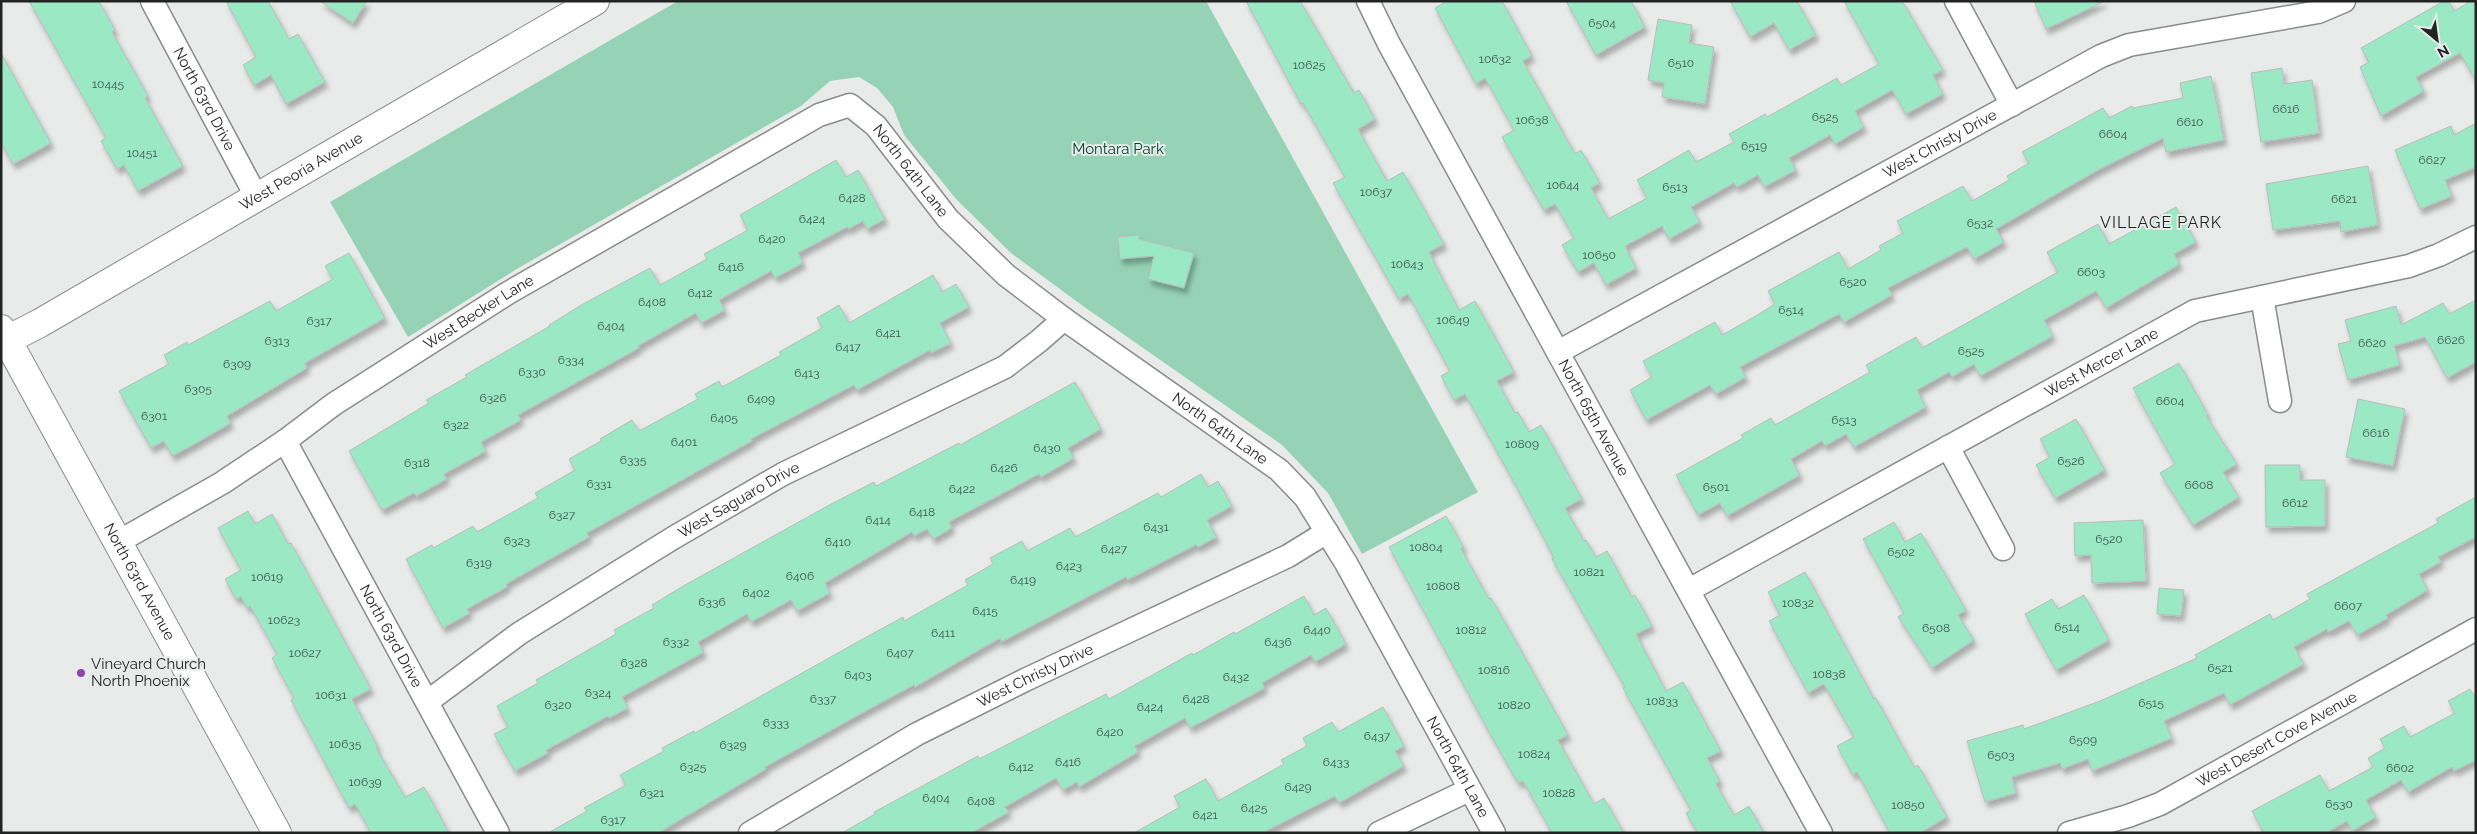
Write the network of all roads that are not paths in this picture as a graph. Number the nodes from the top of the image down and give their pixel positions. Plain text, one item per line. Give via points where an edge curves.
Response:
1 (152, 1) edge
2 (595, 1) edge
3 (1368, 1) edge
4 (1956, 1) edge
5 (2344, 1) edge
6 (2012, 104) junction
7 (850, 106) joint
8 (256, 196) junction
9 (2476, 237) edge
10 (2262, 298) junction
11 (1064, 319) junction
12 (3, 340) edge
13 (1558, 352) junction
14 (2280, 401) dead end
15 (285, 441) junction
16 (1948, 447) junction
17 (1327, 532) junction
18 (118, 542) junction
19 (2003, 549) dead end
20 (1688, 590) junction
21 (2476, 629) edge
22 (427, 702) junction
23 (1469, 790) junction
24 (277, 833) edge
25 (498, 833) edge
26 (750, 833) edge
27 (1379, 833) edge
28 (1494, 833) edge
29 (1821, 833) edge
30 (2069, 833) edge

1 - 8 street, North 63rd Drive
2 - 8 main road, West Peoria Avenue
3 - 13 street, North 65th Avenue
4 - 6 street
5 - 6 street, West Christy Drive via 2296,17 2129,45
6 - 13 street, West Christy Drive
7 - 11 street, North 64th Lane via 876,126 948,218 1006,275
7 - 15 street, West Becker Lane via 820,115 508,293 334,404
8 - 12 main road, West Peoria Avenue via 40,323
9 - 10 street, West Mercer Lane via 2410,266
10 - 14 street
10 - 16 street, West Mercer Lane via 2195,311
11 - 17 street, North 64th Lane via 1279,470 1305,497
11 - 22 street, West Saguaro Drive via 1005,367 783,474 673,538 520,632
12 - 18 main road, North 63rd Avenue
13 - 20 street, North 65th Avenue
15 - 18 street, West Becker Lane via 222,483
15 - 22 street, North 63rd Drive
16 - 19 street
16 - 20 street, West Mercer Lane
17 - 23 street, North 64th Lane
17 - 26 street, West Christy Drive via 1288,556 917,734
18 - 24 main road, North 63rd Avenue
20 - 29 street, North 65th Avenue
21 - 30 street, West Desert Cove Avenue via 2160,804
22 - 25 street, North 63rd Drive
23 - 27 street
23 - 28 street, North 64th Lane

